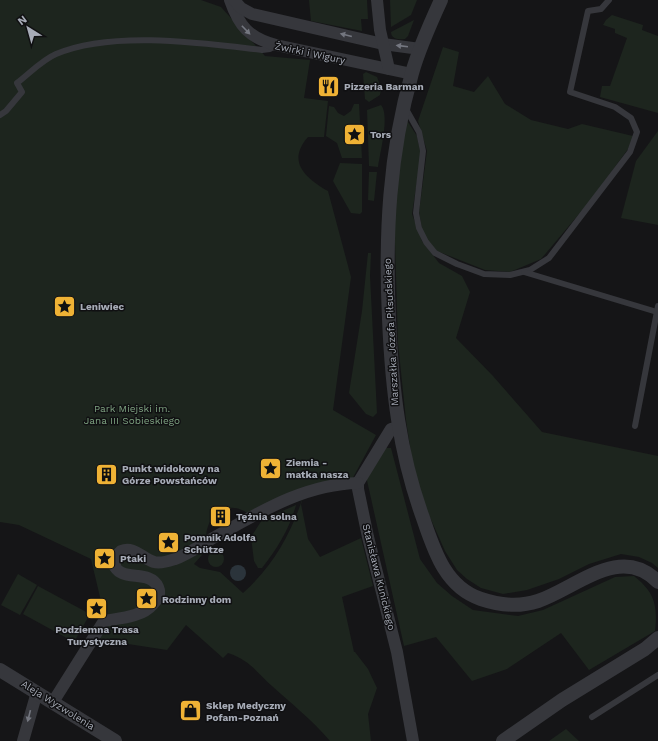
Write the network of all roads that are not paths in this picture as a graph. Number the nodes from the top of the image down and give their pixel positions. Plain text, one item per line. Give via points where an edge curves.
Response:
1 (230, 0) edge
2 (234, 0) edge
3 (377, 0) edge
4 (440, 0) edge
5 (608, 0) edge
6 (384, 44) junction
7 (276, 46) junction
8 (420, 49) junction
9 (389, 69) junction
10 (412, 74) junction
11 (404, 106) junction
12 (0, 114) edge
13 (523, 272) junction
14 (658, 309) edge
15 (635, 426) dead end
16 (398, 427) junction
17 (358, 483) junction
18 (658, 582) edge
19 (658, 638) edge
20 (0, 670) edge
21 (658, 675) edge
22 (37, 692) junction
23 (53, 702) junction
24 (592, 717) dead end
25 (23, 741) edge
26 (115, 741) edge
27 (413, 741) edge
28 (503, 741) edge

1 -> 7 street, Żwirki i Wigury via 238,21 248,32 258,40
6 -> 2 street via 252,14 241,8
3 - 6 street
4 - 8 street, Marszałka Józefa Piłsudskiego
5 - 13 lane via 601,9 588,11 570,92 615,107 631,118 637,132 630,152 549,258
8 -> 6 street
6 - 9 street
7 - 9 street, Żwirki i Wigury
7 - 12 lane via 262,50 163,40 120,41 85,46 52,56 17,83 22,92 6,111
8 - 10 street, Marszałka Józefa Piłsudskiego
9 - 10 street, Żwirki i Wigury
10 - 11 street, Marszałka Józefa Piłsudskiego
11 - 13 lane via 419,132 423,151 416,213 419,228 426,242 435,253 484,274 510,275
11 - 16 street, Marszałka Józefa Piłsudskiego via 393,175 387,245 390,345
13 - 14 lane
14 - 15 lane
16 - 17 street via 391,429
16 - 18 street, Marszałka Józefa Piłsudskiego via 412,490 436,555 448,575 463,589 479,598 516,605 537,602 611,567 647,572
17 - 23 street via 310,490 296,495 181,556 162,562 154,562 132,550 121,551 115,556 115,567 123,574 150,578 159,589 159,597 143,612 124,618 104,620
17 - 27 street, Stanisława Kunickiego via 368,537 397,652
19 - 28 street
20 - 22 street, Aleja Wyzwolenia
21 - 24 lane
22 - 23 street, Aleja Wyzwolenia
22 -> 25 street
23 - 26 street, Aleja Wyzwolenia

